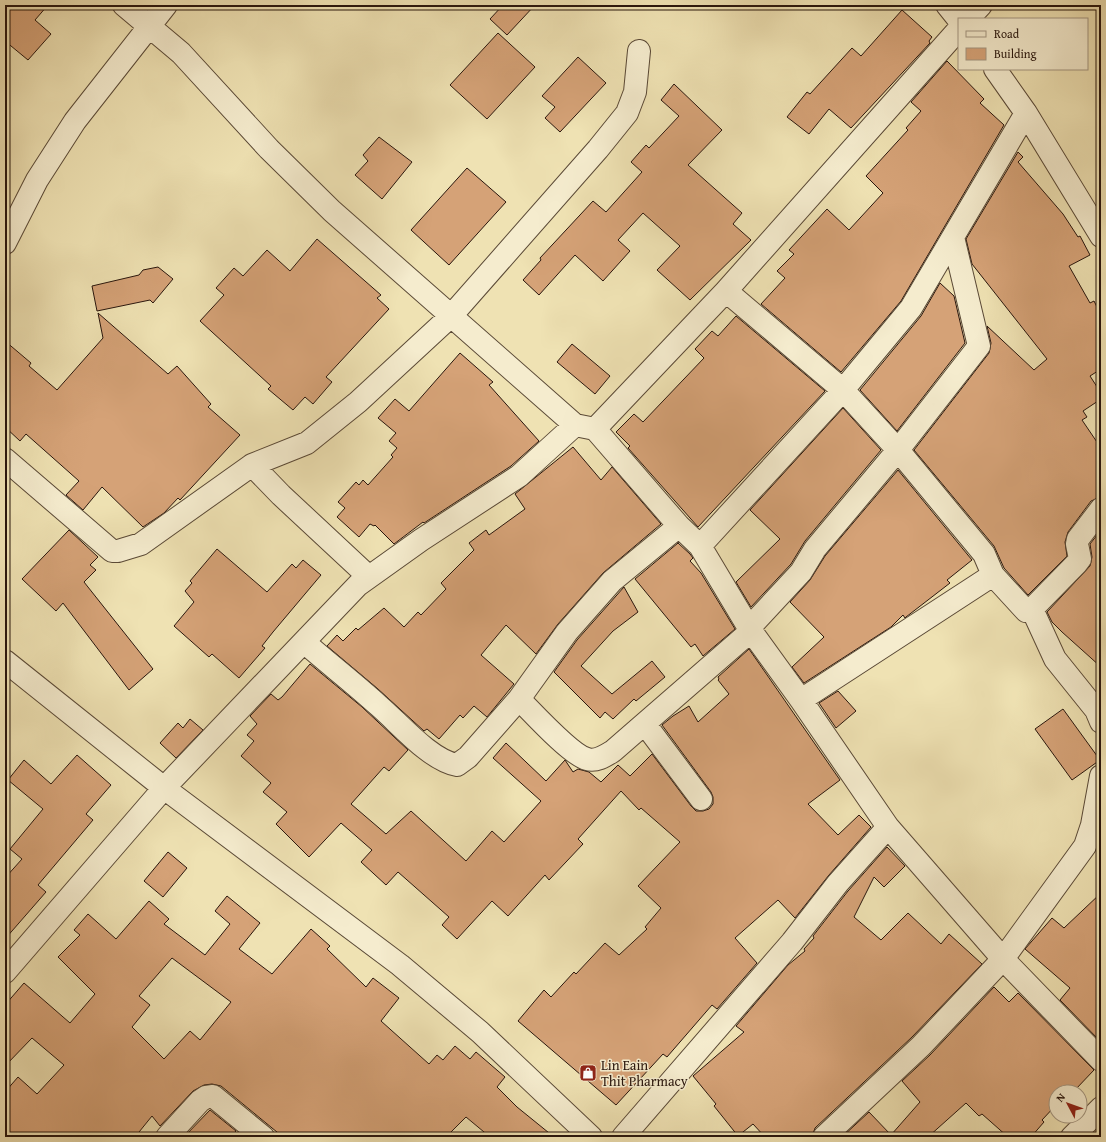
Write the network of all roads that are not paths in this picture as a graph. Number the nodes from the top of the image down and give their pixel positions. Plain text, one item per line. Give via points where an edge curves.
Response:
1 (124, 5) edge
2 (166, 5) edge
3 (947, 5) edge
4 (981, 5) edge
5 (969, 18) edge
6 (958, 19) edge
7 (149, 26) junction
8 (958, 30) edge
9 (639, 51) dead end
10 (996, 70) edge
11 (1026, 113) junction
12 (1101, 236) edge
13 (6, 237) edge
14 (954, 237) junction
15 (726, 291) junction
16 (451, 316) junction
17 (843, 390) junction
18 (584, 427) junction
19 (898, 450) junction
20 (5, 458) edge
21 (252, 465) junction
22 (1101, 509) edge
23 (679, 526) junction
24 (700, 546) junction
25 (993, 575) junction
26 (369, 578) junction
27 (1032, 609) junction
28 (750, 629) junction
29 (304, 642) junction
30 (5, 661) edge
31 (519, 699) junction
32 (801, 700) junction
33 (1101, 722) edge
34 (645, 724) junction
35 (1101, 776) edge
36 (164, 788) junction
37 (701, 799) dead end
38 (888, 827) junction
39 (1003, 959) junction
40 (5, 972) edge
41 (1101, 1060) edge
42 (1101, 1108) edge
43 (166, 1137) edge
44 (263, 1137) edge
45 (591, 1137) edge
46 (623, 1137) edge
47 (824, 1137) edge
48 (1072, 1137) edge

1 - 7 street
2 - 7 street
3 - 6 street
4 - 5 street
7 - 13 street via 75,121 37,180
7 - 16 street via 181,53 269,149 332,210
8 - 15 street
9 - 16 street via 635,92 627,113
10 - 11 street
11 - 12 street
11 - 14 street
14 - 17 street via 911,308
14 - 19 street via 979,346
15 - 17 street
15 - 18 street
16 - 18 street
16 - 21 street via 358,402 307,443
17 - 19 street
17 - 24 street
18 - 23 street
18 - 26 street via 519,476 421,540
19 - 25 street via 984,554
19 - 28 street via 815,550 801,572
20 - 21 street via 112,551 118,552 141,544
21 - 26 street
22 - 27 street via 1078,539 1080,559
23 - 24 street
23 - 31 street via 612,581 567,632
24 - 28 street
25 - 27 street via 1020,606 1026,611
25 - 32 street
26 - 29 street via 358,585
27 - 33 street via 1055,659 1096,710
28 - 32 street
28 - 34 street
29 - 31 street via 414,738 448,764 457,765 468,758
29 - 36 street
30 - 36 street
31 - 34 street via 586,759 595,760 613,751
32 - 38 street
34 - 37 street
35 - 39 street via 1092,825 1085,846
36 - 40 street
36 - 45 street via 400,966 480,1032
38 - 39 street
38 - 46 street
39 - 41 street
39 - 47 street via 920,1046
42 - 48 street
43 - 44 street via 200,1101 213,1096

